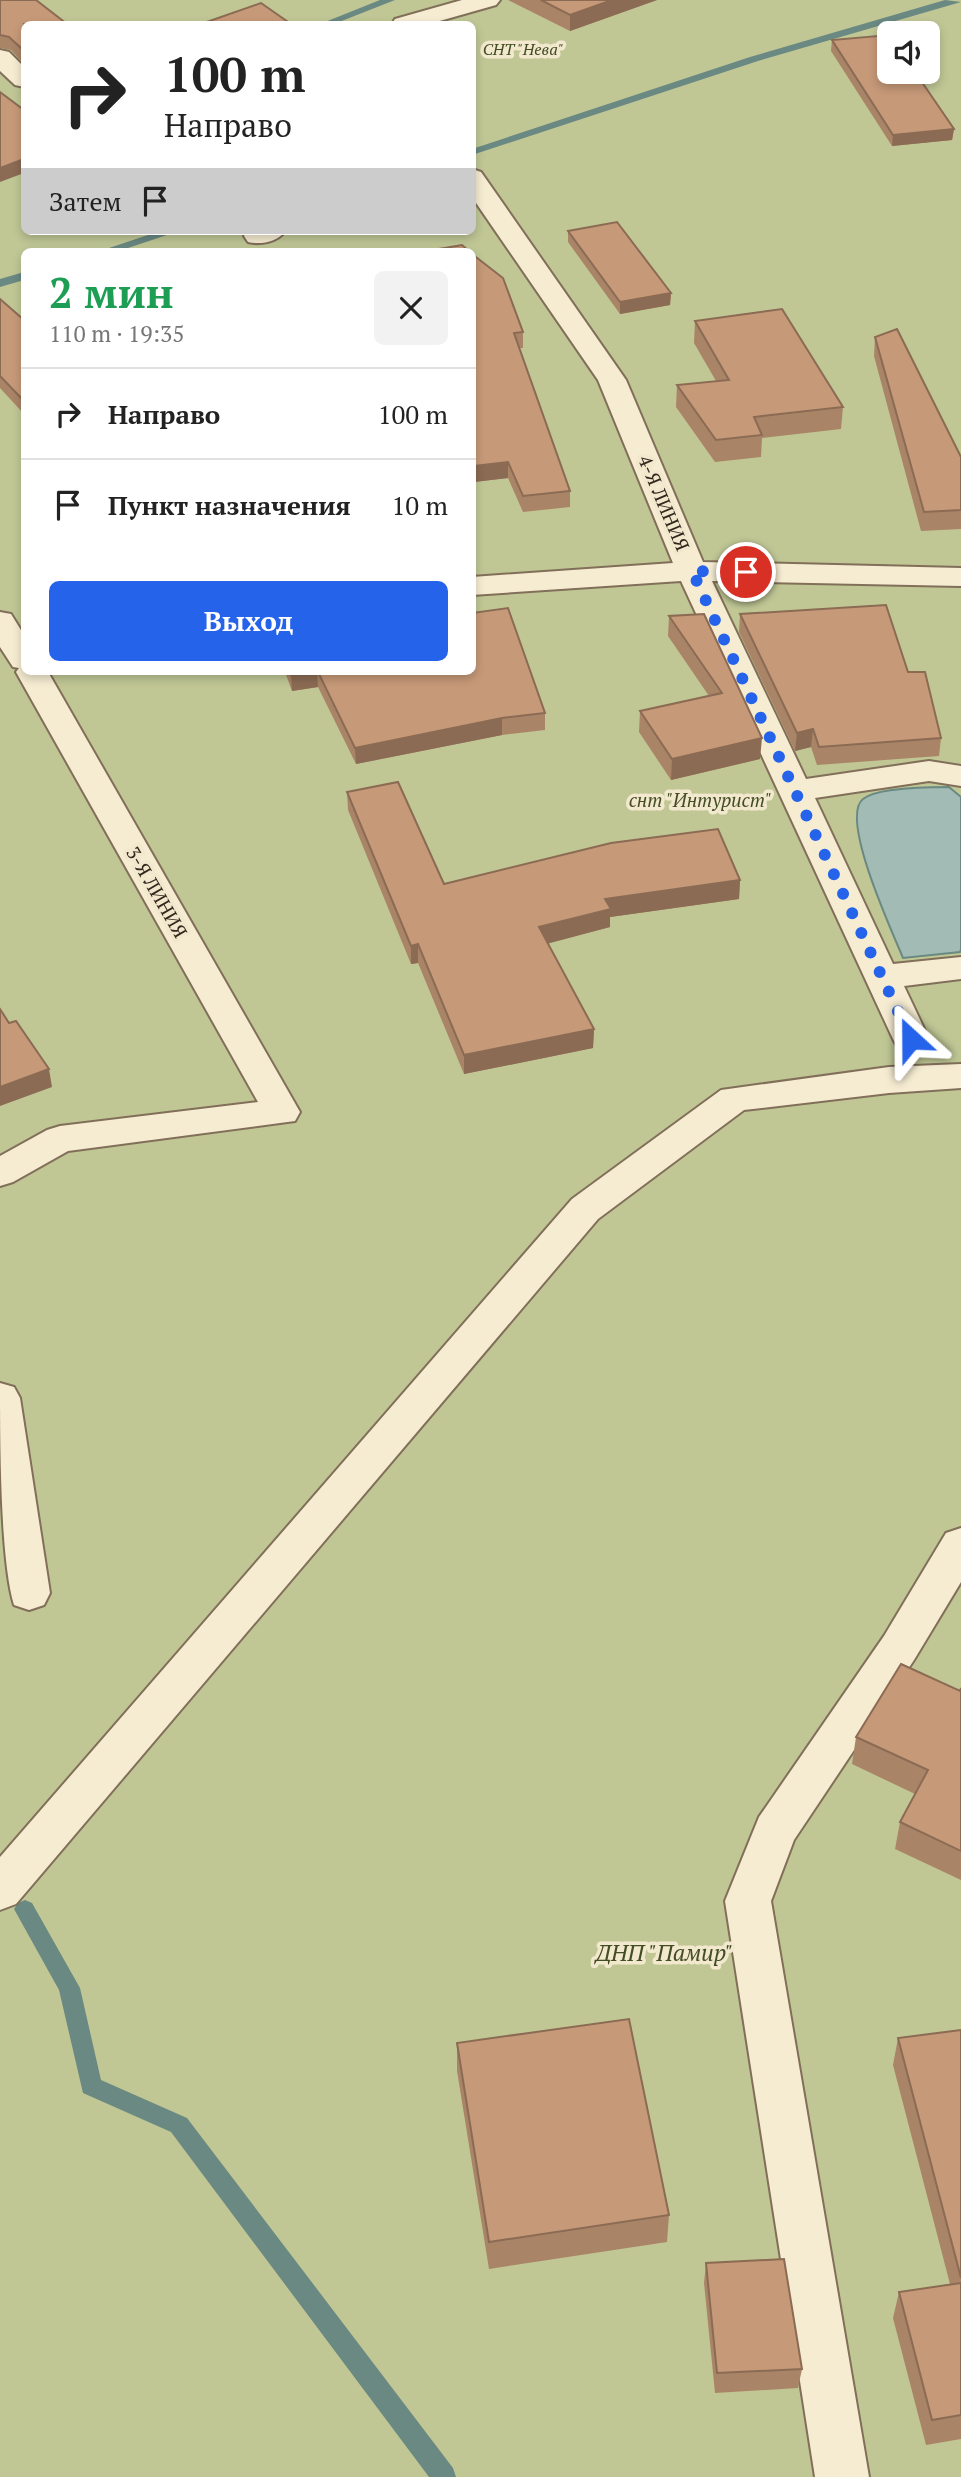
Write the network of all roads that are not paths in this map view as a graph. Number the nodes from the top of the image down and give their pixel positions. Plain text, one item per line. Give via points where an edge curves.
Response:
1 (485, 0) edge
2 (414, 21) edge
3 (0, 57) edge
4 (21, 77) edge
5 (476, 183) edge
6 (692, 571) junction
7 (961, 577) edge
8 (476, 585) edge
9 (0, 621) edge
10 (20, 660) edge
11 (29, 675) edge
12 (961, 776) edge
13 (795, 791) junction
14 (957, 968) dead end
15 (882, 976) junction
16 (911, 1039) dead end
17 (958, 1086) edge
18 (0, 1173) edge
19 (0, 1398) edge
20 (961, 1545) edge
21 (29, 1593) dead end
22 (0, 1891) edge
23 (842, 2477) edge

1 - 2 street
3 - 4 street
5 - 6 street, 4-Я ЛИНИЯ via 612,380
6 - 7 street
6 - 8 street
6 - 13 street, 4-Я ЛИНИЯ
9 - 10 street, 3-Я ЛИНИЯ
11 - 18 street, 3-Я ЛИНИЯ via 282,1112 60,1139
12 - 13 street via 929,771
13 - 15 street, 4-Я ЛИНИЯ
14 - 15 street
15 - 16 street, 4-Я ЛИНИЯ
17 - 22 street via 889,1080 734,1099 585,1209
19 - 21 street
20 - 23 street via 899,1648 775,1831 748,1901

